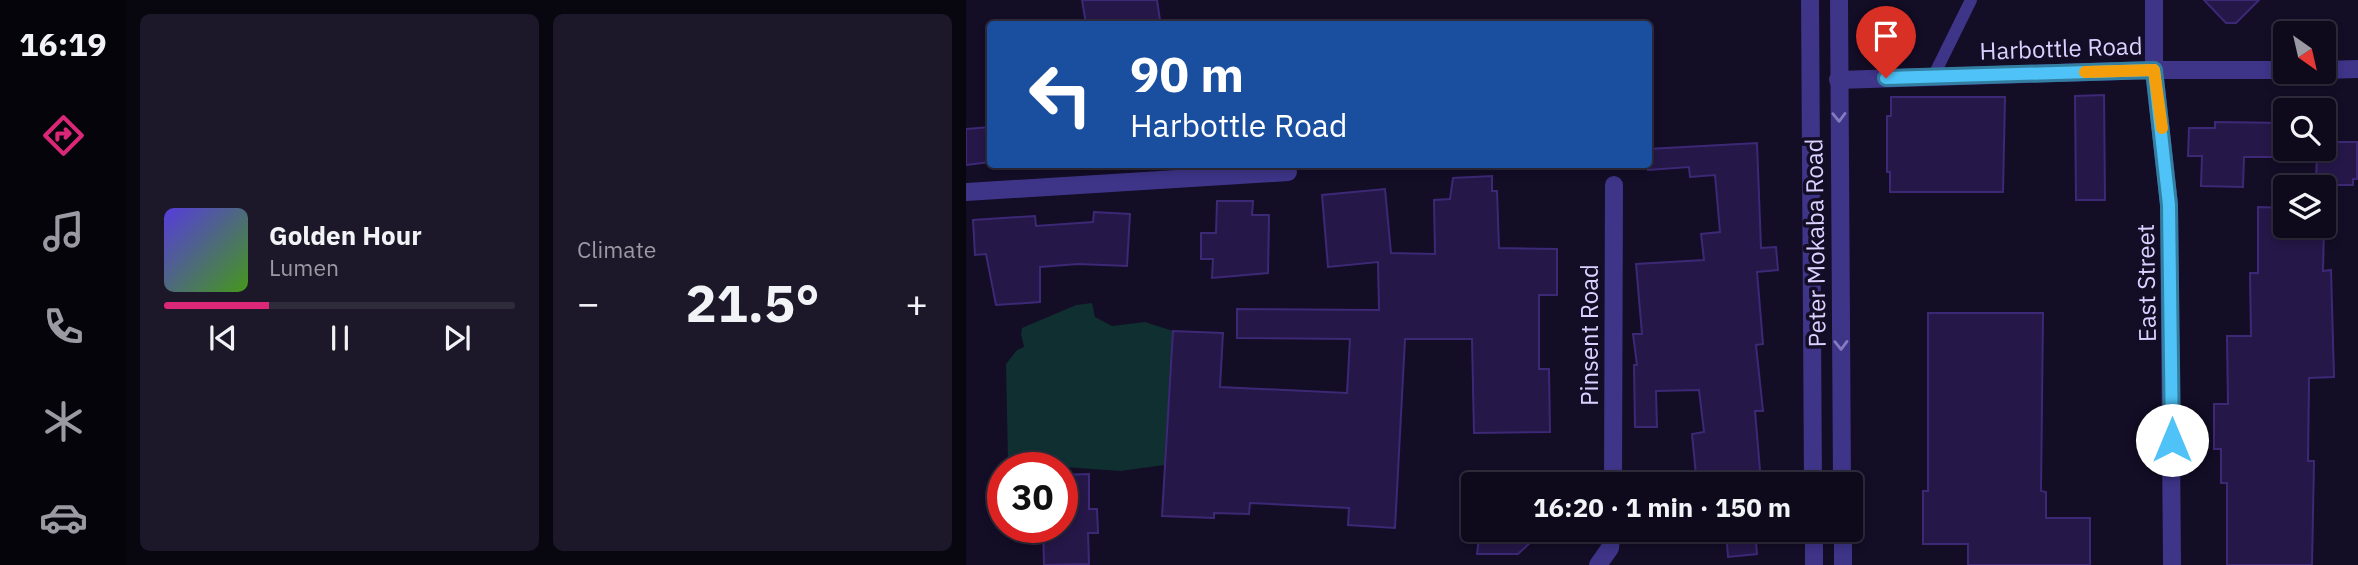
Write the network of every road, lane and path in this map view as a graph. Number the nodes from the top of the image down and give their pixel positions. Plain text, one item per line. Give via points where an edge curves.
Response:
1 (1810, 0) edge
2 (1839, 0) edge
3 (1971, 0) edge
4 (2154, 0) edge
5 (2358, 69) edge
6 (2154, 70) junction
7 (2273, 70) edge
8 (2336, 70) edge
9 (1934, 75) junction
10 (1838, 80) junction
11 (1288, 172) dead end
12 (1614, 185) dead end
13 (966, 192) edge
14 (1613, 472) edge
15 (1813, 472) edge
16 (1842, 472) edge
17 (1611, 542) edge
18 (1814, 542) edge
19 (1843, 542) edge
20 (1598, 565) edge
21 (1814, 565) edge
22 (1843, 565) edge
23 (2172, 565) edge

1 - 15 street, Peter Mokaba Road
2 - 10 street, Peter Mokaba Road
3 - 9 lane
4 - 6 street, East Street
5 - 8 street
6 - 7 street, Harbottle Road
6 - 9 street, Harbottle Road
6 - 23 street, East Street via 2169,205
9 - 10 street, Harbottle Road
10 -> 16 street, Peter Mokaba Road
11 - 13 street
12 - 14 street, Pinsent Road
17 - 20 street
18 - 21 street
19 - 22 street

